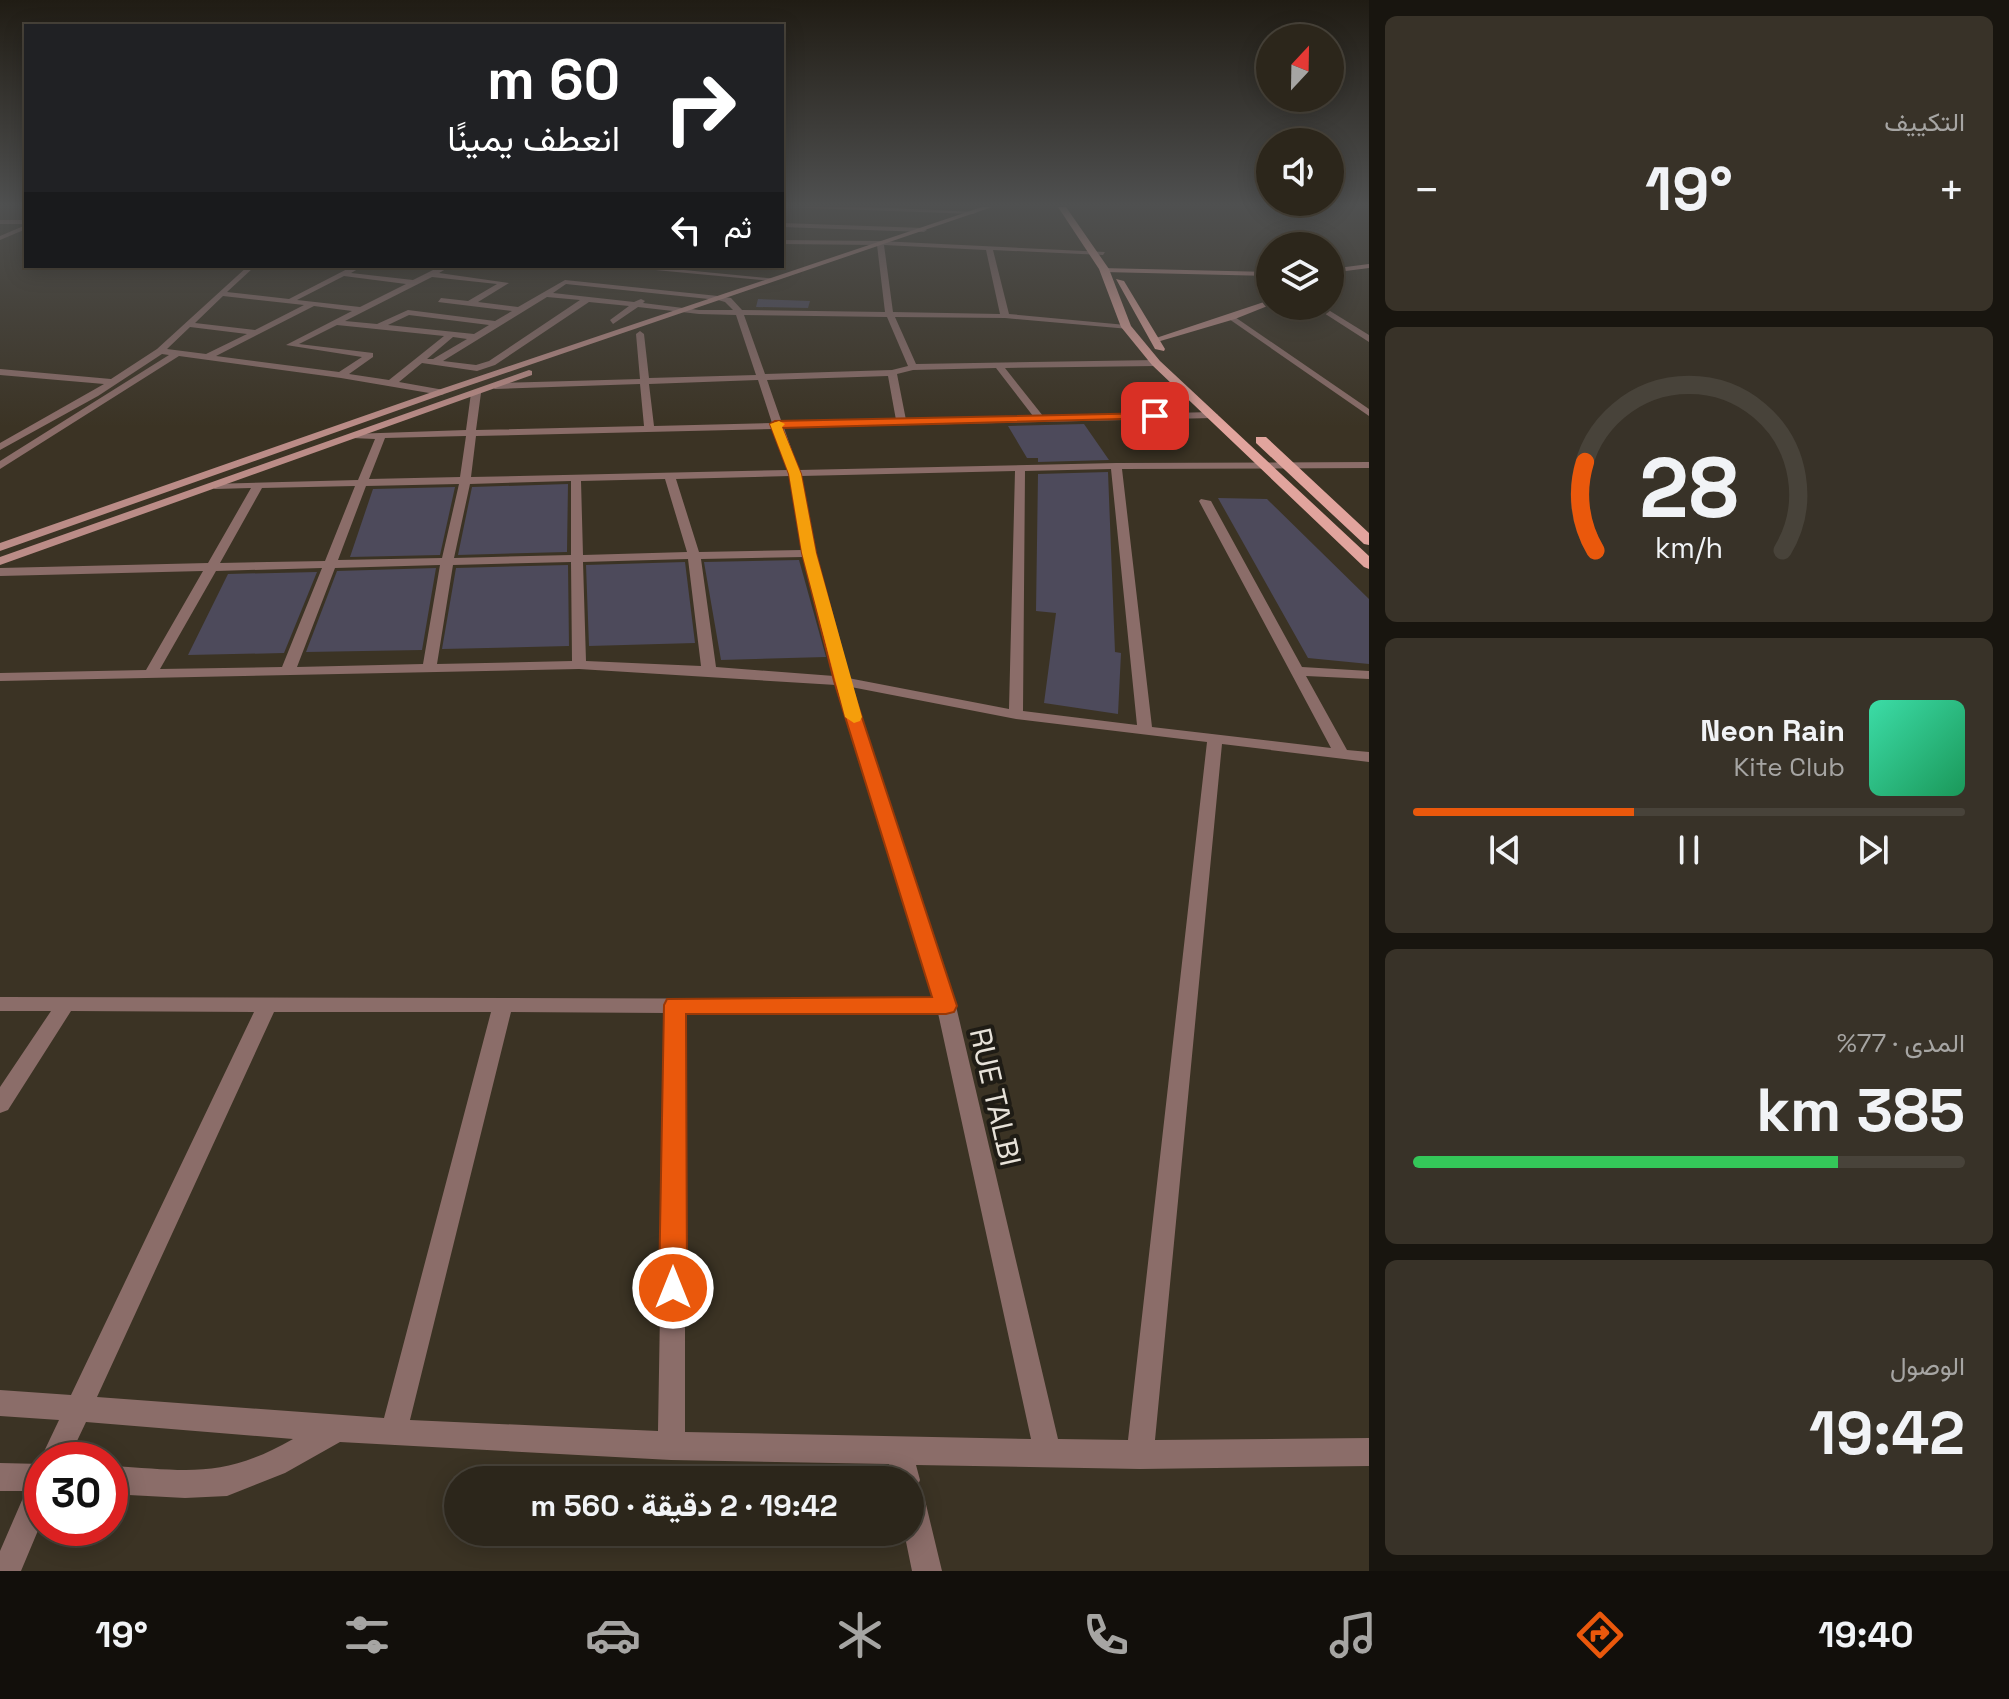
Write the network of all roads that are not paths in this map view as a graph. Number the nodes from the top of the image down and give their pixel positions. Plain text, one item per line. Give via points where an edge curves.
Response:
1 (236, 280) edge
2 (331, 280) edge
3 (397, 280) edge
4 (414, 280) edge
5 (471, 280) edge
6 (484, 280) edge
7 (771, 280) edge
8 (885, 280) edge
9 (997, 280) edge
10 (1112, 280) edge
11 (1115, 280) edge
12 (411, 282) junction
13 (663, 285) dead end
14 (462, 286) dead end
15 (654, 291) junction
16 (451, 293) dead end
17 (222, 294) junction
18 (544, 294) junction
19 (587, 299) junction
20 (292, 300) junction
21 (441, 300) junction
22 (315, 303) junction
23 (729, 303) junction
24 (469, 304) junction
25 (637, 304) junction
26 (1256, 308) edge
27 (360, 309) junction
28 (684, 309) junction
29 (520, 310) junction
30 (408, 312) junction
31 (699, 312) junction
32 (889, 313) junction
33 (1005, 316) junction
34 (1232, 317) junction
35 (470, 320) junction
36 (1339, 320) edge
37 (335, 322) junction
38 (500, 322) junction
39 (518, 322) dead end
40 (613, 322) dead end
41 (533, 324) dead end
42 (190, 325) junction
43 (547, 326) junction
44 (1348, 326) junction
45 (1369, 326) edge
46 (1126, 327) junction
47 (376, 328) junction
48 (396, 330) junction
49 (256, 333) junction
50 (640, 334) junction
51 (450, 335) junction
52 (475, 337) junction
53 (382, 338) dead end
54 (1369, 339) edge
55 (1154, 340) junction
56 (369, 345) dead end
57 (160, 351) junction
58 (178, 353) junction
59 (356, 353) junction
60 (208, 356) junction
61 (417, 360) junction
62 (433, 363) junction
63 (1156, 363) junction
64 (998, 365) junction
65 (913, 367) junction
66 (0, 372) edge
67 (892, 373) junction
68 (341, 375) junction
69 (760, 377) junction
70 (644, 381) junction
71 (114, 382) junction
72 (392, 383) junction
73 (495, 386) junction
74 (441, 392) junction
75 (1207, 392) dead end
76 (476, 393) junction
77 (1216, 409) junction
78 (1230, 413) dead end
79 (1369, 413) edge
80 (1039, 418) junction
81 (901, 421) junction
82 (775, 424) junction
83 (649, 429) junction
84 (473, 433) junction
85 (1253, 434) dead end
86 (381, 435) junction
87 (356, 436) junction
88 (0, 447) edge
89 (1266, 464) junction
90 (1287, 464) junction
91 (1369, 465) edge
92 (0, 466) edge
93 (1116, 466) junction
94 (1020, 469) junction
95 (795, 474) junction
96 (576, 478) junction
97 (670, 478) junction
98 (465, 482) junction
99 (362, 484) junction
100 (215, 486) junction
101 (258, 486) junction
102 (1205, 501) dead end
103 (1369, 541) edge
104 (0, 547) edge
105 (809, 553) junction
106 (694, 556) junction
107 (6, 559) edge
108 (576, 559) junction
109 (447, 563) junction
110 (1369, 564) edge
111 (331, 566) junction
112 (208, 568) junction
113 (21, 570) junction
114 (0, 572) edge
115 (579, 665) junction
116 (429, 670) junction
117 (709, 671) junction
118 (1297, 671) junction
119 (287, 673) junction
120 (150, 675) junction
121 (1369, 675) edge
122 (0, 677) edge
123 (842, 681) junction
124 (1016, 715) junction
125 (1145, 731) junction
126 (1215, 739) junction
127 (1341, 753) junction
128 (1369, 757) edge
129 (0, 1004) edge
130 (66, 1004) junction
131 (268, 1004) junction
132 (503, 1005) junction
133 (675, 1005) junction
134 (946, 1006) junction
135 (0, 1104) edge
136 (0, 1403) edge
137 (78, 1408) junction
138 (336, 1429) junction
139 (393, 1433) junction
140 (62, 1442) edge
141 (671, 1446) junction
142 (900, 1452) junction
143 (1369, 1452) edge
144 (1048, 1454) junction
145 (1140, 1455) junction
146 (903, 1466) edge
147 (0, 1477) edge
148 (24, 1478) edge
149 (128, 1481) edge
150 (24, 1530) edge
151 (921, 1546) edge
152 (6, 1571) edge
153 (927, 1571) edge

1 - 17 street
2 - 20 street
3 - 12 street
4 - 12 street
5 - 14 street
6 - 24 street via 505,283
7 - 23 street
8 - 32 street
9 - 33 street
10 - 46 main road
11 - 55 main road
12 - 27 street
13 - 15 street
15 - 18 street via 565,282
15 - 23 street
15 - 25 street
16 - 21 street
17 - 20 street
17 - 42 street
18 - 19 street
18 - 29 street
19 - 25 street
19 - 43 street
20 - 22 street
21 - 24 street
21 - 30 street
22 - 27 street
22 - 49 street
23 - 28 street
23 - 31 street
23 - 31 street
23 - 32 street
23 - 69 street, RUE TALBI
24 - 29 street
25 - 28 street
25 - 40 street
26 - 34 street
27 - 37 street
28 - 31 street
28 - 74 street
29 - 38 street
30 - 35 street
30 - 47 street
31 - 50 street
32 - 33 street
32 - 65 street
33 - 46 street
34 - 55 street
34 - 79 street
35 - 38 street
35 - 51 street
36 - 44 street
37 - 47 street
37 - 59 street via 290,345
38 - 39 street
38 - 52 street
41 - 43 street
42 - 49 street
42 - 57 street
43 - 62 street via 477,368
44 - 45 street
44 - 54 street
46 - 63 main road
47 - 48 street
48 - 51 street
48 - 53 street
49 - 60 street
50 - 70 street
50 - 73 street
51 - 52 street
51 - 61 street
52 - 62 street
55 - 75 main road
56 - 59 street
57 - 58 street
57 - 71 street
58 - 60 street
58 - 92 street
59 - 68 street via 370,355
60 - 68 street
61 - 62 street
61 - 72 street
63 - 64 street
63 - 77 main road
64 - 65 street
64 - 80 street
65 - 67 street
66 - 71 street
67 - 69 street
67 - 81 street
68 - 72 street
69 - 70 street
69 - 82 street, RUE TALBI
70 - 73 street
70 - 83 street
71 - 88 street
72 - 74 street
73 - 76 street
74 - 104 street
76 - 84 street
76 - 87 street
77 - 78 main road
77 - 80 street
77 - 89 main road
80 - 81 street
81 - 82 street
82 - 83 street
82 - 95 street, RUE TALBI
83 - 84 street
84 - 86 street
84 - 98 street
85 - 90 main road
86 - 87 street
86 - 99 street
87 - 100 street
89 - 90 street
89 - 93 street
89 - 110 main road
90 - 91 street
90 - 103 main road
93 - 94 street
93 - 125 street
94 - 95 street
94 - 124 street
95 - 97 street
95 - 105 street, RUE TALBI
96 - 97 street
96 - 98 street
96 - 108 street
97 - 106 street
98 - 99 street
98 - 109 street
99 - 101 street
99 - 111 street
100 - 101 street
100 - 107 street
101 - 112 street
102 - 118 street
105 - 106 street
105 - 123 street, RUE TALBI
106 - 108 street
106 - 117 street
107 - 113 street
108 - 109 street
108 - 115 street
109 - 111 street
109 - 116 street
111 - 112 street
111 - 119 street
112 - 113 street
112 - 120 street
113 - 114 street
115 - 116 street
115 - 117 street
116 - 119 street
117 - 123 street
118 - 121 street
118 - 127 street
119 - 120 street
120 - 122 street
123 - 124 street
123 - 134 street, RUE TALBI
124 - 125 street
125 - 126 street
126 - 127 street
126 - 145 street
127 - 128 street
129 - 130 street
130 - 131 street
130 - 135 street
131 - 132 street
131 - 137 street
132 - 133 street
132 - 139 street
133 - 134 street
133 - 141 street
134 - 144 street, RUE TALBI
136 - 137 street
137 - 138 street
137 - 140 street
138 - 139 street
138 - 149 street via 232,1479 211,1484
139 - 141 street
141 - 142 street
142 - 144 street
142 - 146 street
143 - 145 street
144 - 145 street
147 - 148 street
150 - 152 street
151 - 153 street

